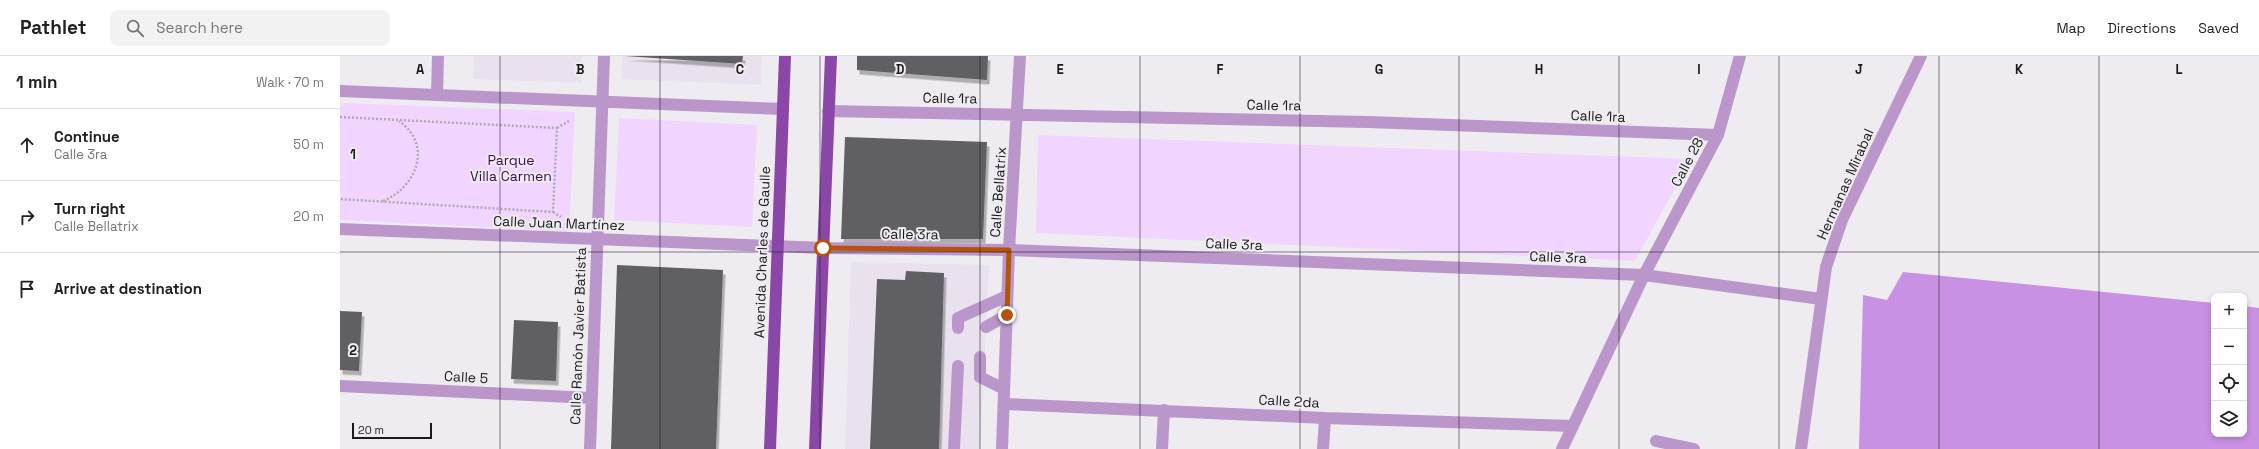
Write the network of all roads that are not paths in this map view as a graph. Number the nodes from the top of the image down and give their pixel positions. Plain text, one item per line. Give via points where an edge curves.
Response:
1 (438, 56) edge
2 (604, 56) edge
3 (785, 56) edge
4 (831, 56) edge
5 (1020, 56) edge
6 (1740, 56) edge
7 (1921, 56) edge
8 (340, 91) edge
9 (437, 94) junction
10 (601, 101) junction
11 (783, 108) junction
12 (828, 111) junction
13 (1018, 114) junction
14 (1718, 135) junction
15 (340, 229) edge
16 (597, 240) junction
17 (777, 246) junction
18 (823, 248) junction
19 (1009, 250) junction
20 (1644, 275) junction
21 (1007, 296) junction
22 (1821, 299) junction
23 (1007, 315) junction
24 (958, 328) dead end
25 (986, 328) dead end
26 (980, 357) dead end
27 (958, 366) dead end
28 (340, 386) edge
29 (1004, 389) junction
30 (591, 398) junction
31 (1004, 404) junction
32 (1164, 410) junction
33 (1325, 418) junction
34 (1573, 426) junction
35 (1656, 440) dead end
36 (590, 449) edge
37 (770, 449) edge
38 (815, 449) edge
39 (954, 449) edge
40 (1002, 449) edge
41 (1162, 449) edge
42 (1323, 449) edge
43 (1562, 449) edge
44 (1694, 449) edge
45 (1801, 449) edge

1 - 9 street
2 - 10 street, Calle Ramón Javier Batista
3 - 11 main road, Avenida Charles de Gaulle
4 - 12 main road
5 - 13 street, Calle Bellatrix
6 - 14 street, Calle 28
7 - 22 street, Hermanas Mirabal via 1842,220 1826,268
8 - 9 street
9 - 10 street
10 - 11 street
10 - 16 street, Calle Ramón Javier Batista
11 - 17 main road, Avenida Charles de Gaulle
12 - 13 street, Calle 1ra
12 - 18 main road
13 - 14 street, Calle 1ra via 1368,122
13 - 19 street, Calle Bellatrix
14 - 20 street, Calle 28
15 - 16 street, Calle Juan Martínez
16 - 17 street, Calle Juan Martínez
16 - 30 street, Calle Ramón Javier Batista
17 - 18 street, Calle Juan Martínez
17 - 37 main road, Avenida Charles de Gaulle
18 - 19 street, Calle 3ra
18 - 38 main road
19 - 20 street, Calle 3ra
19 - 21 street, Calle Bellatrix
20 - 22 street, Calle 3ra
20 - 34 street
21 - 23 street, Calle Bellatrix
21 - 24 street via 958,318
22 - 45 street, Hermanas Mirabal
23 - 25 street
23 - 29 street, Calle Bellatrix
26 - 29 street via 980,377
27 - 39 street
28 - 30 street, Calle 5
29 - 31 street, Calle Bellatrix
30 - 36 street, Calle Ramón Javier Batista
31 - 32 street, Calle 2da
31 - 40 street, Calle Bellatrix
32 - 33 street, Calle 2da
32 - 41 street
33 - 34 street, Calle 2da
33 - 42 street
34 - 43 street
35 - 44 street

